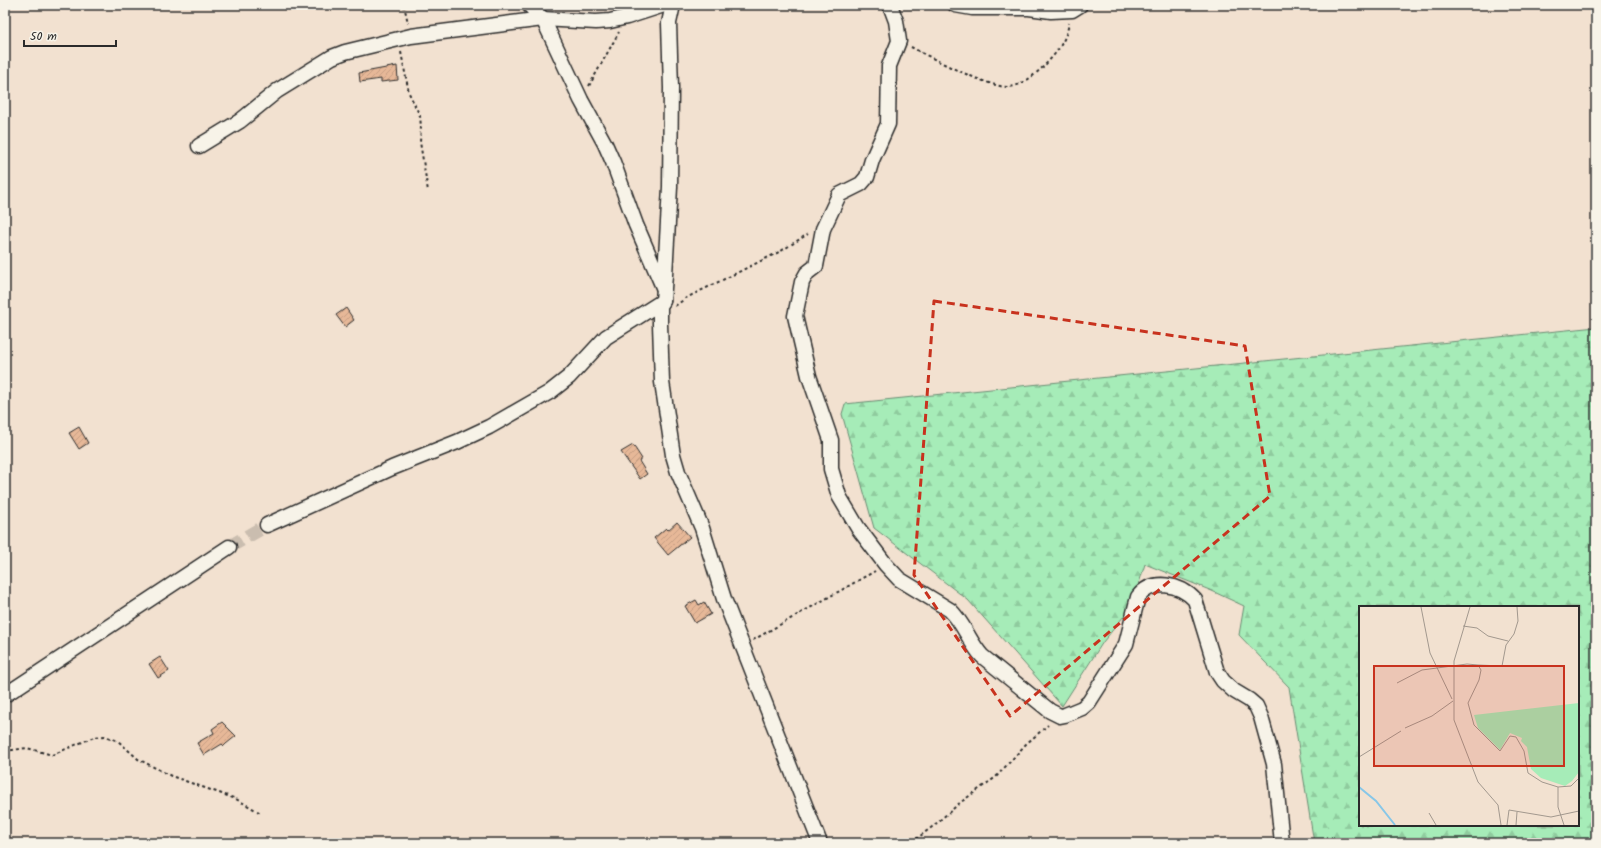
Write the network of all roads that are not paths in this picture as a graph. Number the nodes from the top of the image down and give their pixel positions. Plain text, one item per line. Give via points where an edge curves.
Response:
1 (529, 5) edge
2 (664, 5) edge
3 (673, 5) edge
4 (890, 5) edge
5 (956, 5) edge
6 (1076, 8) edge
7 (543, 19) junction
8 (199, 146) dead end
9 (663, 294) junction
10 (267, 525) tunnel mouth
11 (230, 547) tunnel mouth
12 (5, 695) edge
13 (820, 843) edge
14 (1282, 843) edge

1 - 7 street
2 - 7 street via 628,17 596,22
3 - 9 street via 669,23 672,88 670,187
4 - 14 street via 899,41 889,66 888,124 867,177 861,184 839,195 823,229 816,266 803,278 795,316 809,376 831,440 831,469 839,496 858,528 899,579 950,610 982,656 1050,711 1060,716 1072,713 1089,702 1126,644 1141,593 1151,586 1160,585 1172,586 1188,593 1195,600 1223,681 1256,706 1262,716 1274,764
5 - 6 street via 972,8 1029,8 1051,12
7 - 8 street via 405,37 345,52 332,57 277,91 240,121
7 - 9 street via 614,162
9 - 10 street via 606,337 569,377 550,392 489,427
9 - 13 street via 660,306 662,382 673,455 702,528 724,599
11 - 12 street

